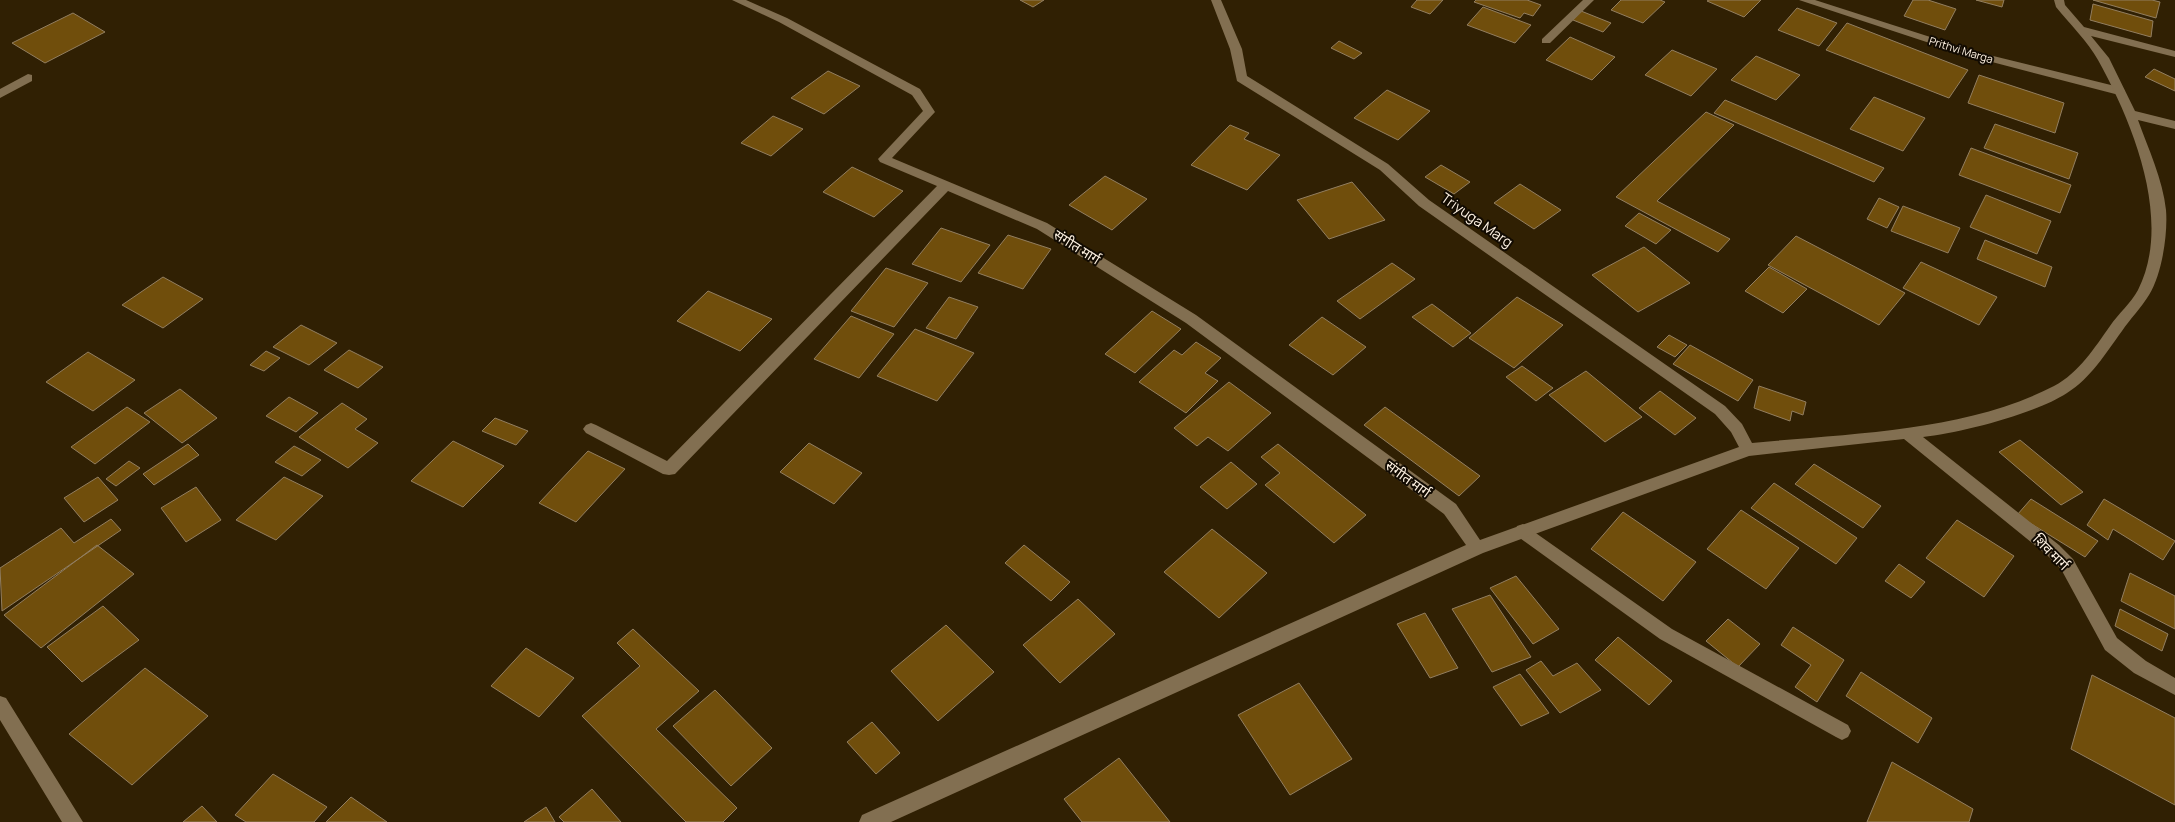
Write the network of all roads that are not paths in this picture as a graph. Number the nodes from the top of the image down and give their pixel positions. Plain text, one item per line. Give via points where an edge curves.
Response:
1 (737, 0) edge
2 (1216, 0) edge
3 (1589, 0) edge
4 (1804, 0) edge
5 (2059, 0) edge
6 (2081, 30) junction
7 (1546, 42) dead end
8 (2175, 54) edge
9 (28, 78) dead end
10 (2119, 91) junction
11 (0, 94) edge
12 (2130, 114) junction
13 (2175, 125) edge
14 (946, 185) junction
15 (591, 429) dead end
16 (1907, 433) junction
17 (1748, 450) junction
18 (1522, 531) junction
19 (1477, 548) junction
20 (2175, 687) edge
21 (0, 704) edge
22 (1842, 731) dead end
23 (73, 822) edge
24 (869, 822) edge

1 - 14 street, संगीत मार्ग via 784,20 916,92 929,112 884,159
2 - 17 street, Triyuga Marg via 1236,48 1241,78 1384,167 1424,203 1720,410 1737,428
3 - 7 street
4 - 10 street, Prithvi Marga via 1973,54
5 - 6 street via 2060,6
6 - 8 street
6 - 10 street via 2103,58
9 - 11 street
10 - 12 street
12 - 13 street
12 - 16 street via 2149,168 2159,210 2157,253 2144,292 2094,360 2062,389 2031,403 1949,428
14 - 15 street via 669,469
14 - 19 street, संगीत मार्ग via 1042,226 1191,319 1450,509
16 - 17 street
16 - 20 street, शिव मार्ग via 2053,550 2067,564 2111,644 2140,667
17 - 18 street
18 - 19 street
18 - 22 street via 1666,634
19 - 24 street
21 - 23 street

